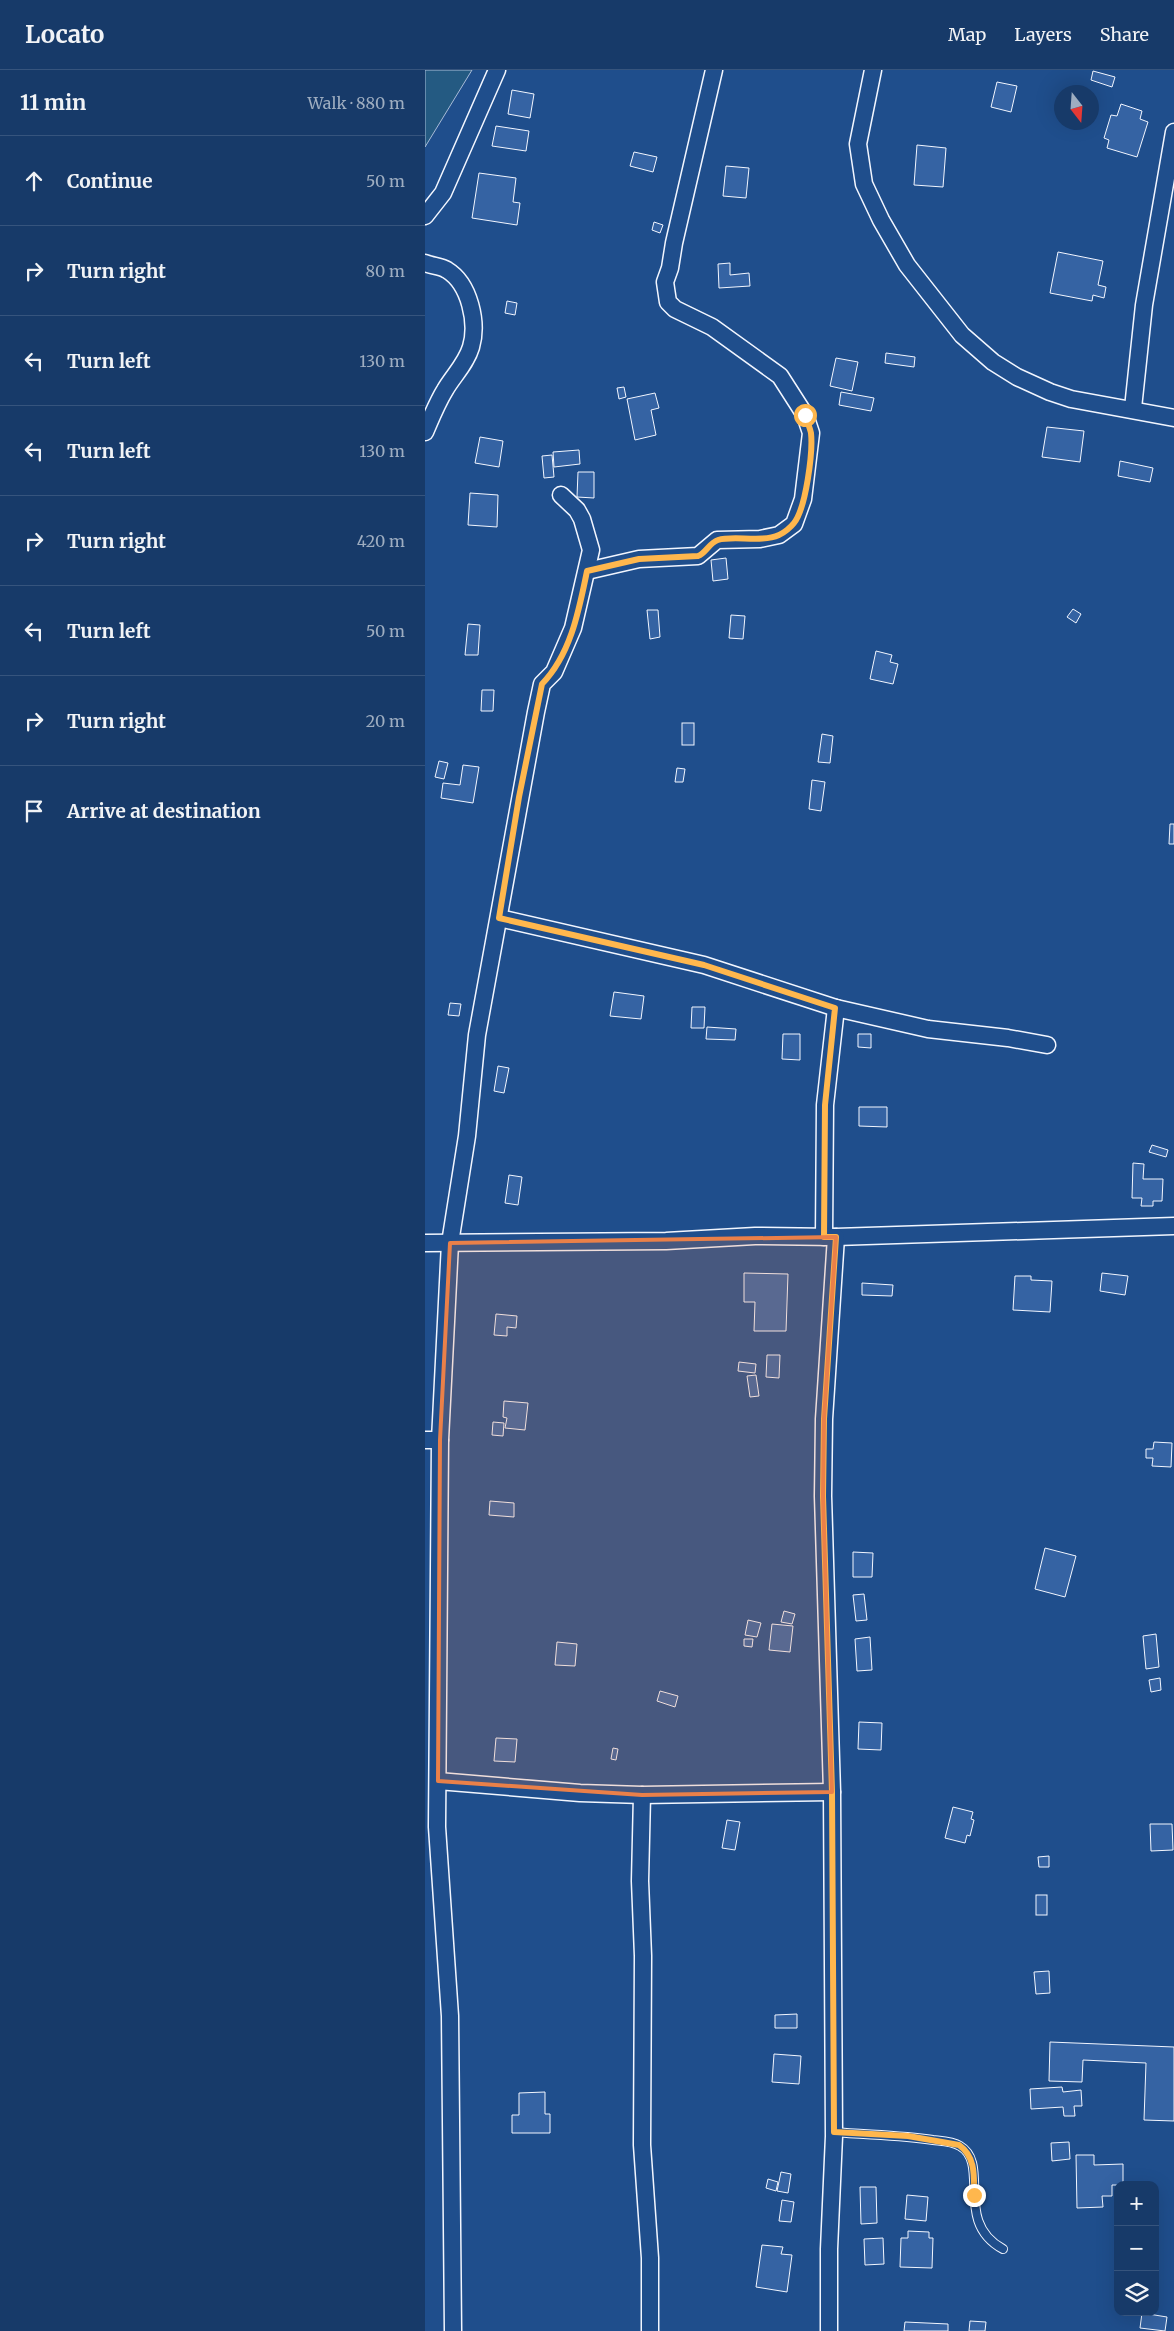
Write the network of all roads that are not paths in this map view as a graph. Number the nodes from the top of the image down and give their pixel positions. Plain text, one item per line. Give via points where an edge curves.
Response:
1 (497, 70) edge
2 (714, 70) edge
3 (873, 70) edge
4 (1174, 132) edge
5 (425, 216) edge
6 (425, 263) edge
7 (1133, 408) junction
8 (1174, 418) edge
9 (425, 432) edge
10 (561, 495) dead end
11 (587, 571) junction
12 (499, 918) junction
13 (835, 1008) junction
14 (1047, 1046) dead end
15 (1174, 1226) edge
16 (830, 1237) junction
17 (425, 1243) edge
18 (450, 1243) junction
19 (433, 1440) edge
20 (438, 1781) junction
21 (832, 1792) junction
22 (642, 1795) junction
23 (431, 1828) edge
24 (834, 2132) junction
25 (1003, 2249) dead end
26 (453, 2331) edge
27 (650, 2331) edge
28 (829, 2331) edge

1 - 5 street via 443,193
2 - 11 street via 665,282 665,296 675,308 712,327 780,376 795,398 811,433 803,499 794,524 779,535 760,539 721,539 698,556 639,559
3 - 7 street via 859,133 859,156 865,184 907,265 962,335 993,362 1017,377 1071,399
4 - 7 street via 1144,305
6 - 9 street via 447,269 462,284 473,323 471,346 434,409
7 - 8 street
10 - 11 street via 577,510 587,532 591,550
11 - 12 street via 567,645 554,672 542,684
12 - 13 street via 704,965
12 - 18 street via 477,1035 467,1136
13 - 14 street via 928,1029
13 - 16 street via 826,1096
15 - 16 street
16 - 18 street
16 - 21 street via 823,1476
17 - 18 street
18 - 19 street
19 - 20 street
20 - 22 street
20 - 23 street
21 - 22 street
21 - 24 street
22 - 27 street via 642,2144 650,2258
23 - 26 street via 449,2016
24 - 25 lane via 908,2136 959,2145 968,2154 973,2167 977,2223
24 - 28 street

